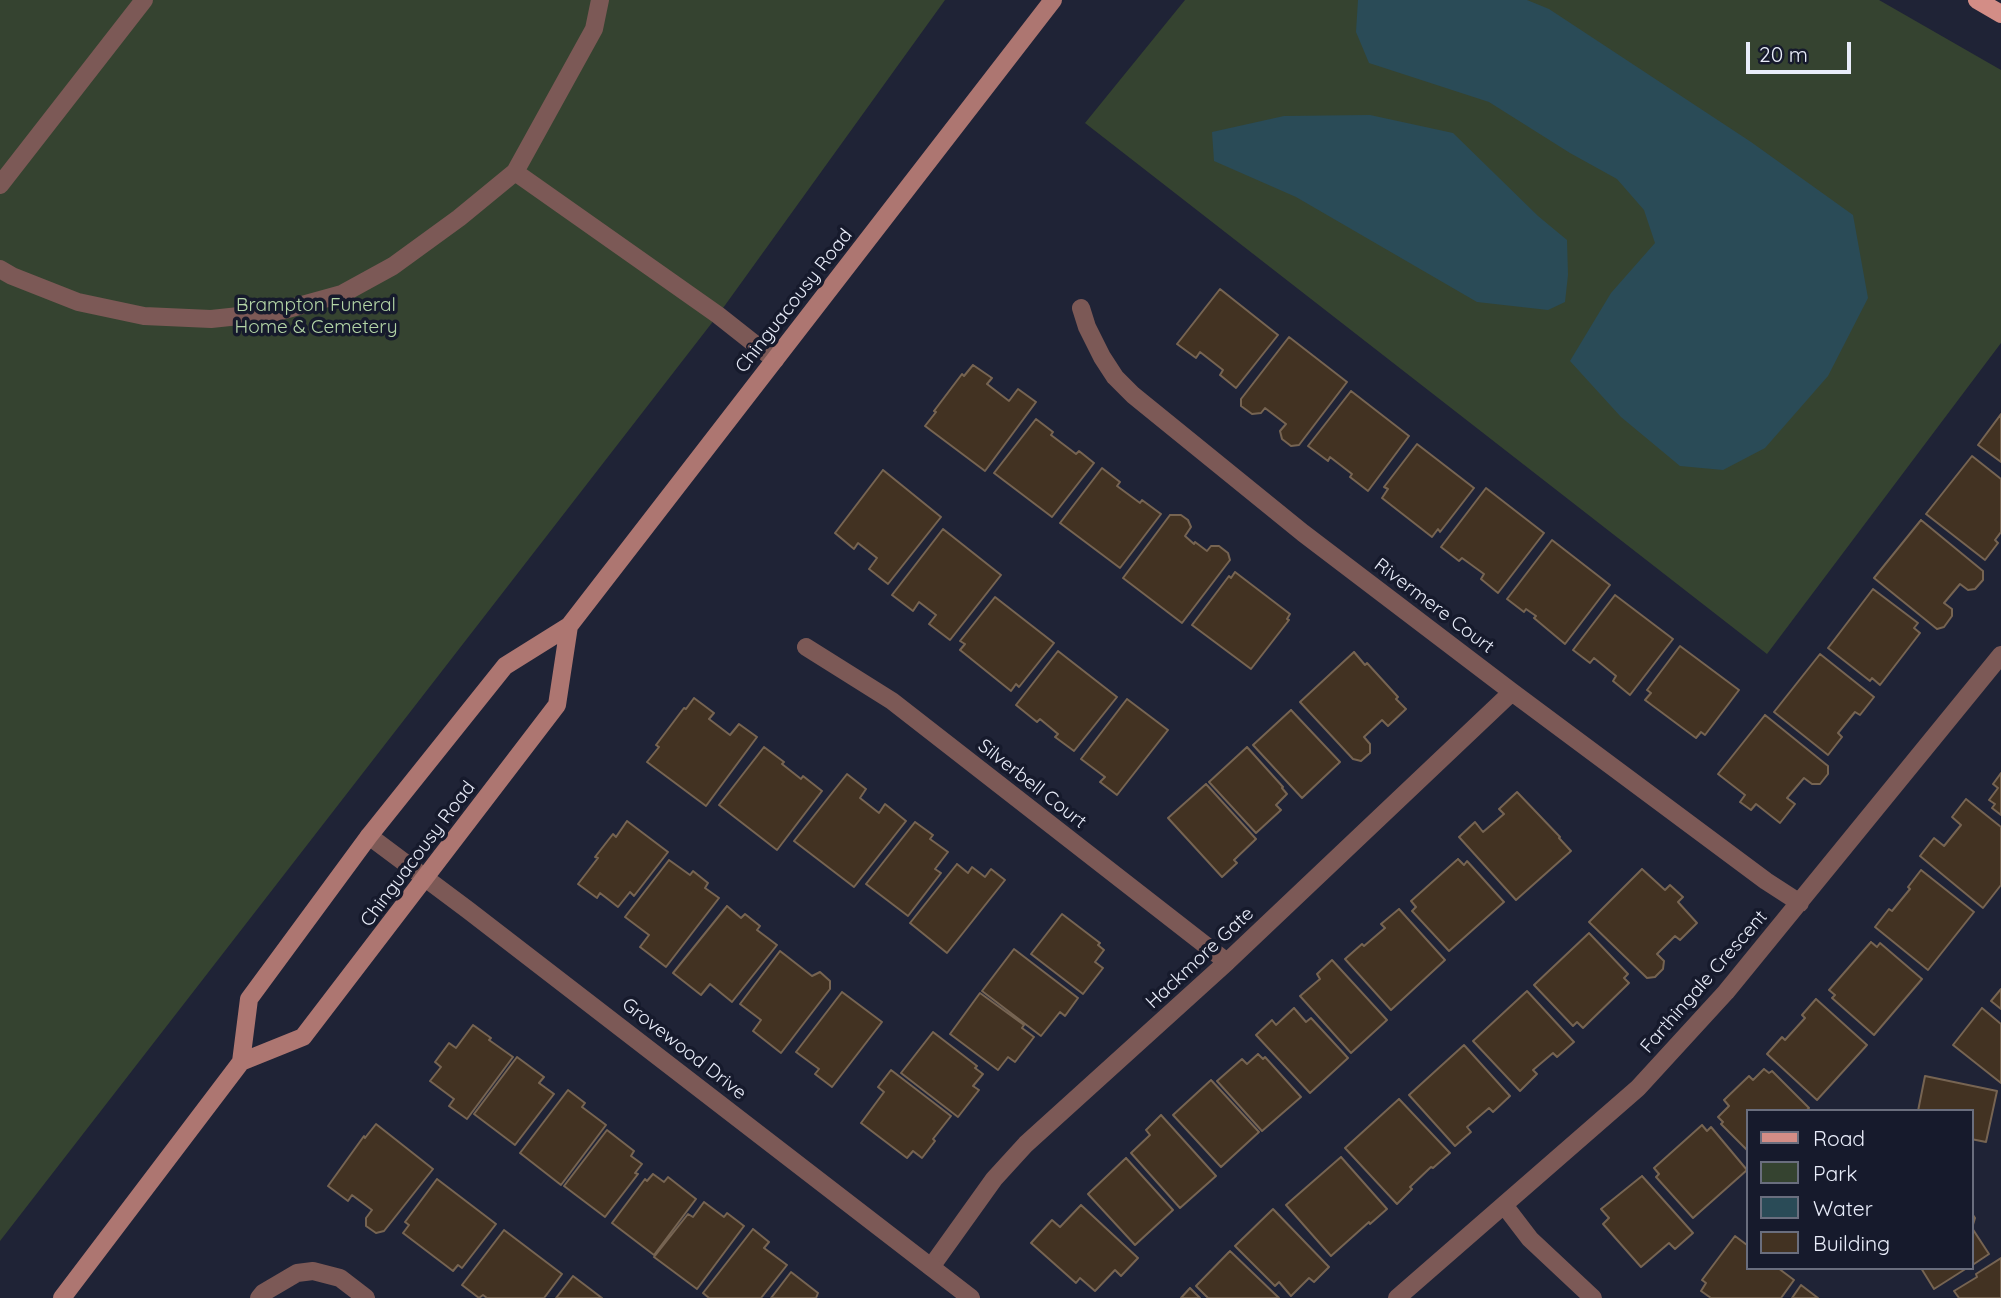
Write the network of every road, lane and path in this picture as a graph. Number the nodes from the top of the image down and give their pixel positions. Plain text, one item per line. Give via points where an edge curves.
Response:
1 (144, 0) edge
2 (600, 0) edge
3 (1053, 0) edge
4 (1978, 0) edge
5 (2001, 14) edge
6 (515, 172) junction
7 (0, 185) edge
8 (0, 269) edge
9 (1081, 307) dead end
10 (775, 360) junction
11 (569, 626) junction
12 (806, 647) dead end
13 (2001, 655) edge
14 (1513, 692) junction
15 (369, 835) junction
16 (426, 877) junction
17 (1800, 904) junction
18 (1227, 962) junction
19 (241, 1062) junction
20 (1504, 1205) junction
21 (931, 1267) junction
22 (62, 1298) edge
23 (259, 1298) edge
24 (366, 1298) edge
25 (971, 1298) edge
26 (1397, 1298) edge
27 (1593, 1298) edge

1 - 7 street
2 - 6 street via 594,29
3 - 10 main road, Chinguacousy Road
4 - 5 main road
6 - 8 street via 393,266 342,294 277,313 211,319 144,316 78,302
6 - 10 street
9 - 14 street, Rivermere Court via 1102,357 1133,396 1303,533
10 - 11 main road, Chinguacousy Road
11 - 15 main road, Chinguacousy Road via 505,666
11 - 16 main road, Chinguacousy Road via 557,705
12 - 18 street, Silverbell Court via 892,701
13 - 17 street, Farthingale Crescent
14 - 17 street, Rivermere Court
14 - 18 street, Hackmore Gate
15 - 16 street, Grovewood Drive
15 - 19 main road, Chinguacousy Road via 249,999
16 - 19 main road, Chinguacousy Road via 303,1037
16 - 21 street, Grovewood Drive
17 - 20 street, Farthingale Crescent via 1638,1088
18 - 21 street, Hackmore Gate via 1026,1144
19 - 22 main road, Chinguacousy Road
20 - 26 street, Farthingale Crescent
20 - 27 street via 1530,1239
21 - 25 street, Grovewood Drive
23 - 24 street via 297,1273 313,1271 340,1278

